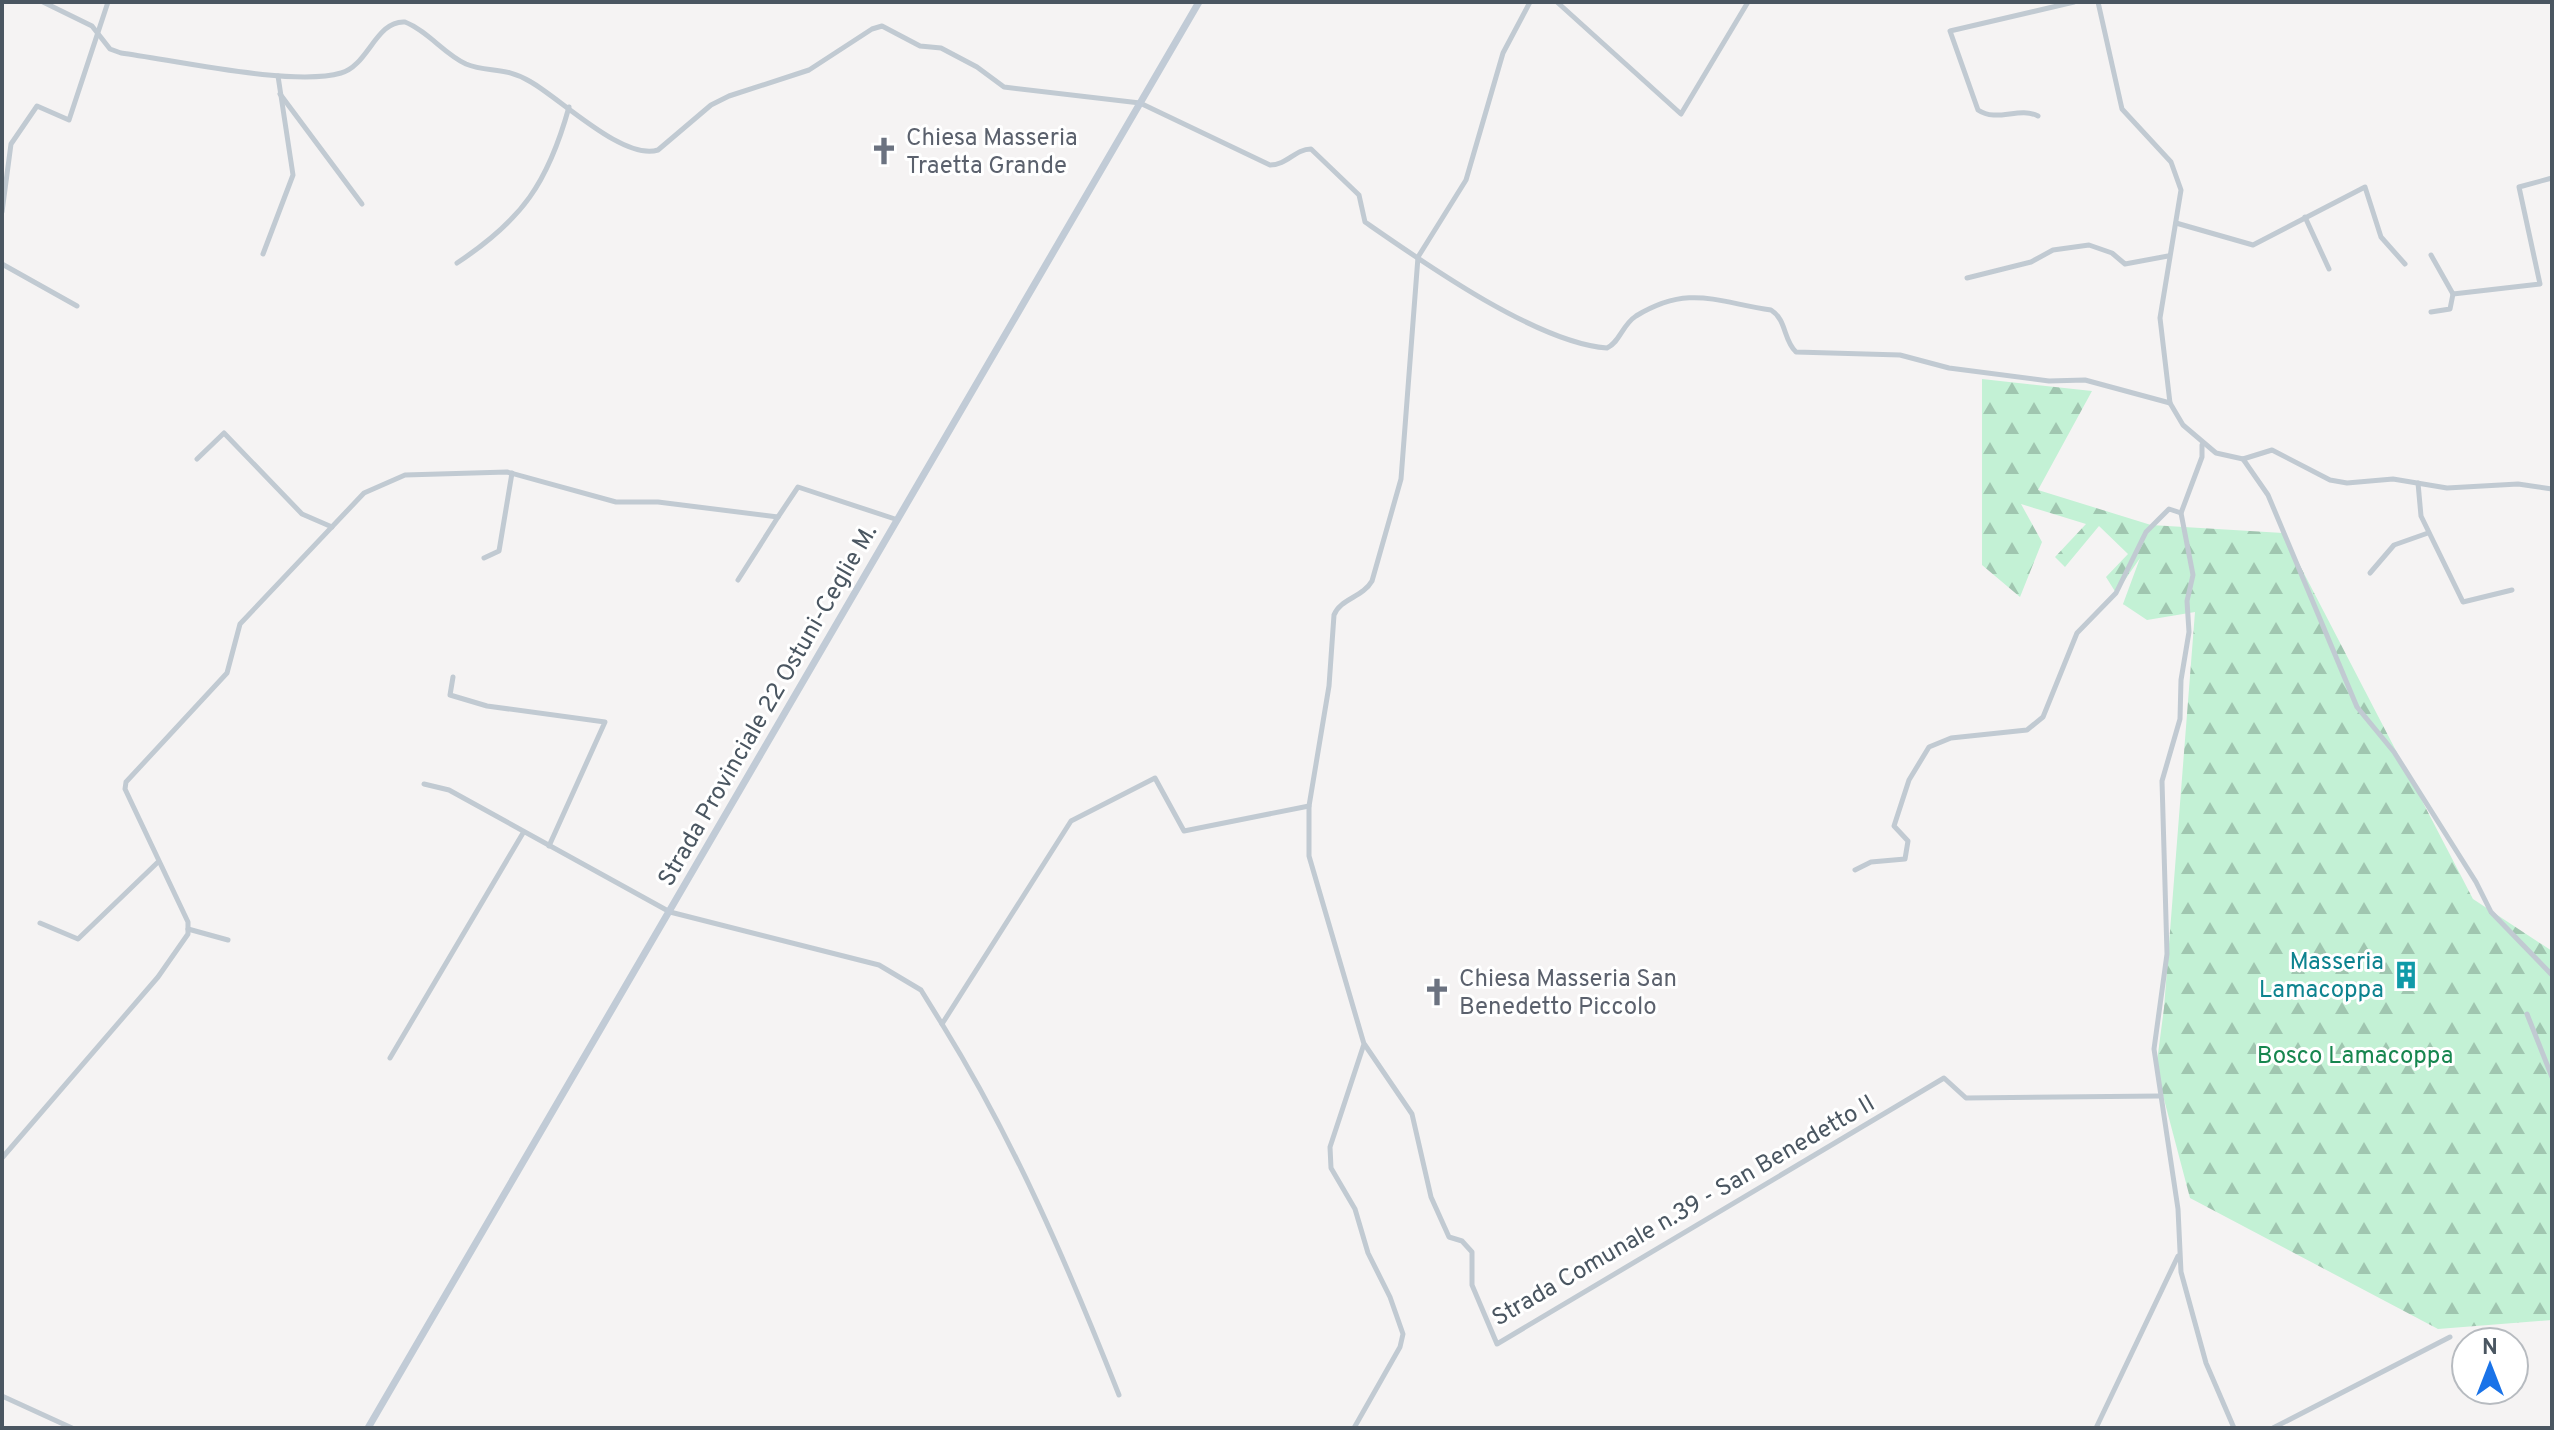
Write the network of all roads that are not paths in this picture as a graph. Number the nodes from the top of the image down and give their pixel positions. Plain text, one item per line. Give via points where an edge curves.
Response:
1 (43, 2) edge
2 (108, 2) edge
3 (1199, 2) edge
4 (1530, 2) edge
5 (1557, 2) edge
6 (1748, 2) edge
7 (2074, 2) edge
8 (2098, 2) edge
9 (97, 30) junction
10 (278, 76) junction
11 (279, 93) junction
12 (1140, 103) junction
13 (569, 107) junction
14 (2038, 116) dead end
15 (2552, 178) edge
16 (362, 204) dead end
17 (2, 212) edge
18 (2305, 217) junction
19 (2176, 223) junction
20 (263, 254) dead end
21 (2169, 255) junction
22 (2431, 255) dead end
23 (1418, 257) junction
24 (457, 263) dead end
25 (2, 264) edge
26 (2405, 264) dead end
27 (2329, 269) dead end
28 (1967, 278) dead end
29 (2453, 294) junction
30 (77, 306) dead end
31 (2431, 312) dead end
32 (2170, 403) junction
33 (2202, 445) junction
34 (197, 459) dead end
35 (2243, 459) junction
36 (512, 473) junction
37 (2418, 483) junction
38 (2552, 489) edge
39 (2181, 513) junction
40 (778, 517) junction
41 (898, 520) junction
42 (332, 527) junction
43 (2428, 533) junction
44 (484, 558) dead end
45 (2370, 573) dead end
46 (738, 580) dead end
47 (2512, 590) dead end
48 (453, 677) dead end
49 (424, 784) dead end
50 (1309, 806) junction
51 (523, 833) junction
52 (549, 846) junction
53 (158, 862) junction
54 (1855, 870) dead end
55 (670, 912) junction
56 (40, 923) dead end
57 (188, 929) junction
58 (228, 940) dead end
59 (2552, 975) edge
60 (2527, 1014) dead end
61 (942, 1024) junction
62 (1364, 1044) junction
63 (390, 1058) dead end
64 (2552, 1077) edge
65 (2160, 1096) junction
66 (2, 1158) edge
67 (2180, 1251) junction
68 (2181, 1272) junction
69 (2171, 1273) junction
70 (2450, 1337) dead end
71 (1119, 1395) dead end
72 (2, 1396) edge
73 (72, 1428) edge
74 (368, 1428) edge
75 (1354, 1428) edge
76 (2096, 1428) edge
77 (2234, 1428) edge
78 (2273, 1428) edge

1 - 9 street
2 - 9 street
3 - 12 main road, Strada Provinciale 22 Ostuni-Ceglie M.
4 - 23 street via 1503,53 1466,180
5 - 6 street via 1681,114
7 - 14 street via 1950,31 1978,110 1990,117 2031,112
8 - 19 street via 2122,109 2177,175 2181,190
9 - 10 street via 110,49 121,53
9 - 17 street via 69,120 37,106 11,144
10 - 11 street
10 - 13 street via 341,73 355,67 389,26 405,22 465,63 505,69
11 - 16 street
11 - 20 street via 293,175
12 - 13 street via 1004,87 941,48 920,46 882,26 809,70 711,105 648,153 623,146
12 - 23 street via 1270,165 1311,149 1359,195 1365,222
12 - 41 main road, Strada Provinciale 22 Ostuni-Ceglie M.
13 - 24 street via 551,164 526,205 503,231
15 - 29 street via 2519,187 2540,284
18 - 19 street via 2253,245
18 - 26 street via 2365,187 2381,237
18 - 27 street
19 - 21 street
21 - 28 street via 2125,264 2089,245 2053,250 2031,262
21 - 32 street via 2160,318
22 - 29 street
23 - 32 street via 1478,297 1555,335 1600,348 1615,345 1637,316 1694,295 1771,310 1781,317 1796,352 1900,355 1949,368 2049,381 2085,380
23 - 50 street via 1401,479 1372,581 1334,615 1329,686
25 - 30 street
29 - 31 street via 2450,309
32 - 33 street
33 - 35 street
33 - 39 street
34 - 42 street via 224,433 302,514
35 - 37 street via 2272,450 2330,480
35 - 59 street via 2268,495 2357,707 2394,752 2485,904
36 - 40 street via 616,502
36 - 42 street via 405,475 364,493
36 - 44 street via 499,551
37 - 38 street via 2447,488 2533,484
37 - 43 street via 2417,501
39 - 54 street via 2169,509 2151,525 2116,593 2077,633 2043,717 2027,730 1951,738 1929,747 1909,780 1894,826 1908,841 1905,859 1871,862
39 - 65 street via 2193,575 2180,719 2162,781 2167,954 2154,1049
40 - 41 street via 798,487
40 - 46 street
41 - 55 main road, Strada Provinciale 22 Ostuni-Ceglie M.
42 - 53 street via 240,624 227,673 126,782
43 - 45 street via 2394,545
43 - 47 street via 2463,602
48 - 52 street via 450,695 487,706 605,722
49 - 51 street via 449,790
50 - 61 street via 1184,831 1155,778 1071,821
50 - 62 street via 1309,856
51 - 52 street
51 - 63 street
52 - 55 street
53 - 56 street via 78,939
53 - 57 street
55 - 61 street via 879,965 921,990
55 - 74 main road, Strada Provinciale 22 Ostuni-Ceglie M.
57 - 58 street
57 - 66 street via 158,977
60 - 64 street
61 - 71 street via 1003,1128 1062,1251
62 - 65 street, Strada Comunale n.39 - San Benedetto II via 1412,1114 1431,1197 1449,1237 1472,1252 1472,1285 1497,1344 1944,1078 1966,1098
62 - 75 street via 1330,1147 1331,1168 1355,1209 1403,1334
65 - 67 street
67 - 68 street
67 - 69 street
68 - 69 street
68 - 77 street via 2206,1363
69 - 76 street
70 - 78 street
72 - 73 street

